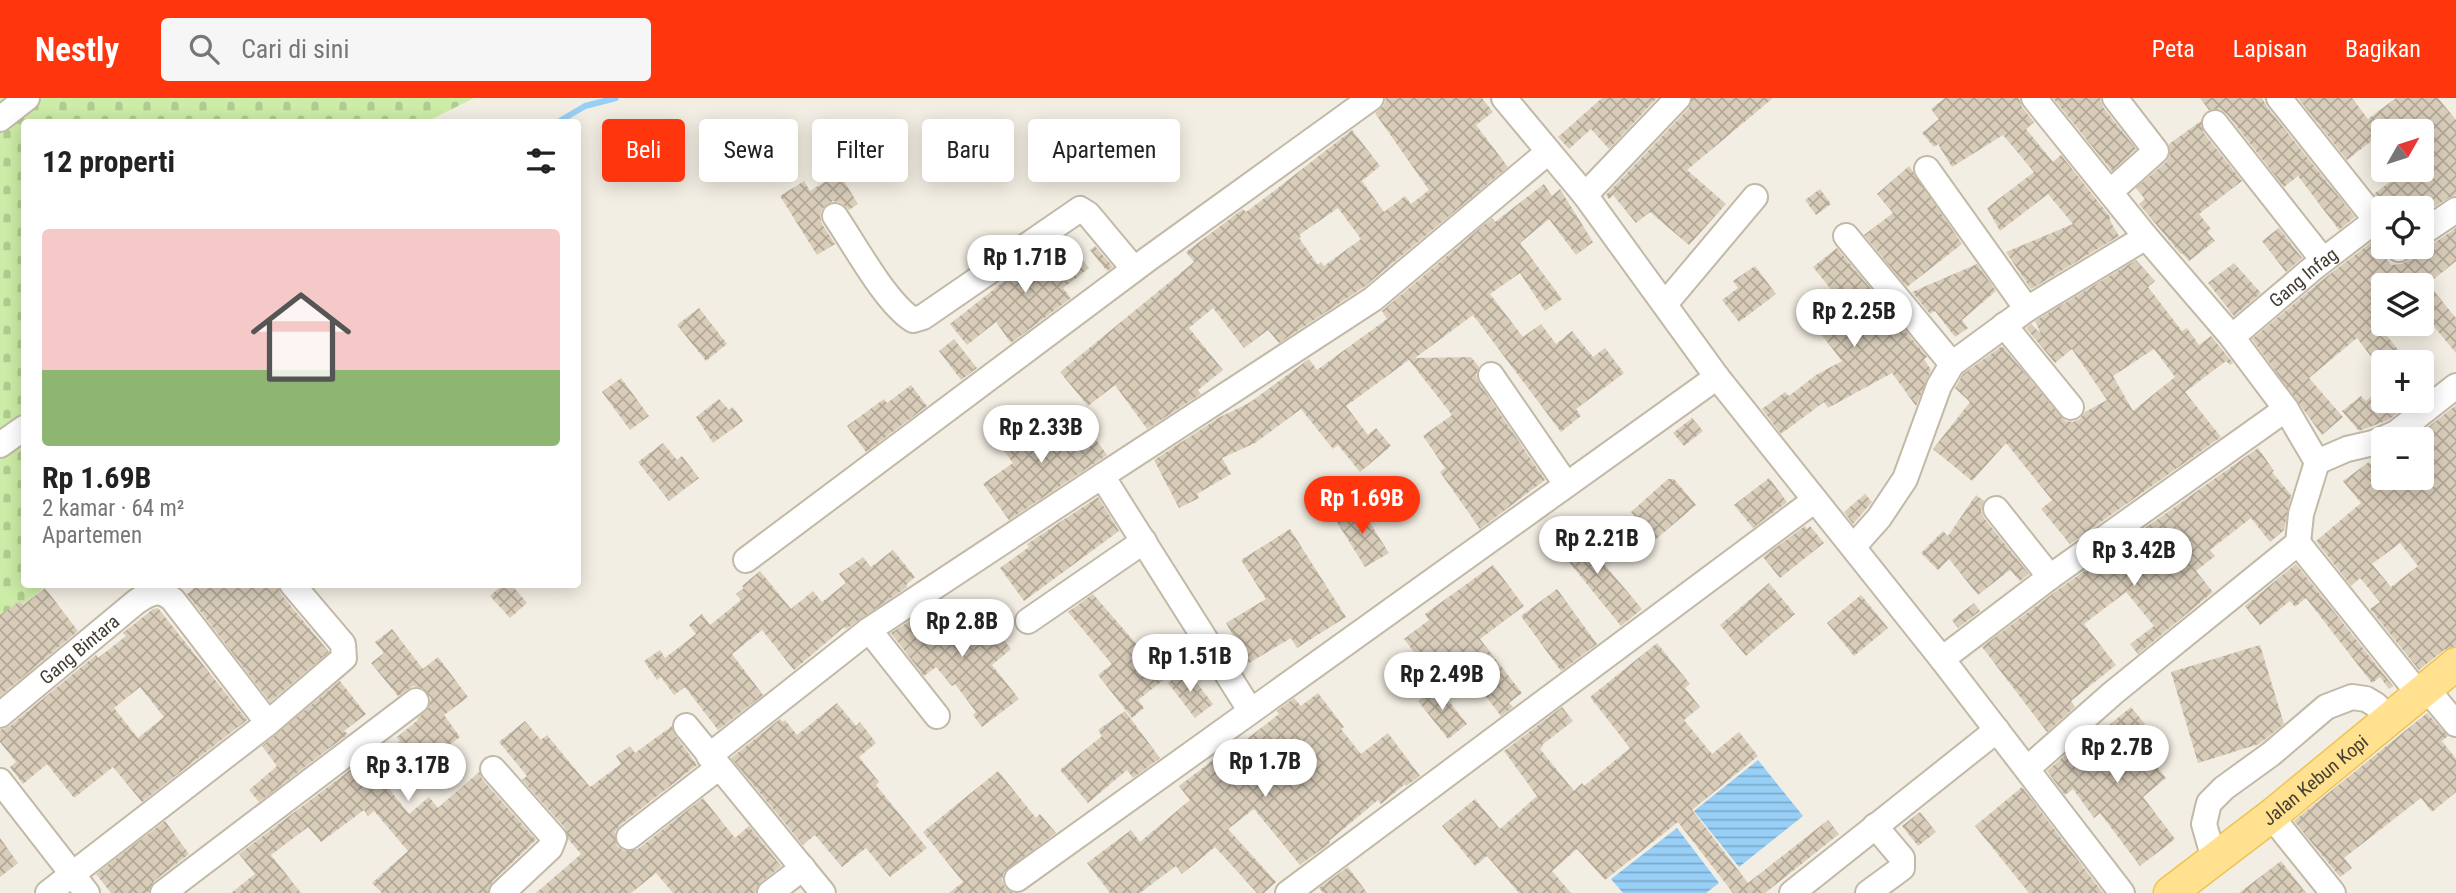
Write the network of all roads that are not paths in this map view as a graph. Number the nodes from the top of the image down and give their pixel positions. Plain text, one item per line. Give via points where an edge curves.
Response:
1 (27, 98) edge
2 (1371, 98) edge
3 (1504, 98) edge
4 (1678, 98) edge
5 (2034, 98) edge
6 (2115, 98) edge
7 (2279, 98) edge
8 (0, 119) edge
9 (2215, 123) dead end
10 (1548, 152) junction
11 (1927, 169) dead end
12 (2110, 192) junction
13 (1585, 195) junction
14 (1755, 197) dead end
15 (2456, 210) edge
16 (2371, 214) edge
17 (835, 216) dead end
18 (2434, 225) edge
19 (2371, 231) edge
20 (1846, 236) dead end
21 (2146, 237) junction
22 (2323, 260) junction
23 (1134, 270) junction
24 (1665, 304) junction
25 (2027, 309) junction
26 (2004, 325) junction
27 (2232, 337) junction
28 (1952, 364) junction
29 (1491, 375) dead end
30 (1717, 377) junction
31 (2456, 386) edge
32 (2071, 407) dead end
33 (2286, 409) junction
34 (21, 430) edge
35 (0, 445) edge
36 (2317, 462) junction
37 (1102, 476) junction
38 (1566, 484) junction
39 (1815, 500) junction
40 (1996, 509) dead end
41 (1144, 541) junction
42 (2298, 543) junction
43 (1854, 546) junction
44 (746, 560) dead end
45 (2050, 577) junction
46 (295, 588) edge
47 (1028, 621) dead end
48 (869, 630) junction
49 (1942, 659) junction
50 (2456, 664) edge
51 (2422, 691) junction
52 (416, 701) dead end
53 (1250, 710) junction
54 (0, 715) edge
55 (937, 716) dead end
56 (2388, 720) junction
57 (268, 723) junction
58 (2456, 724) edge
59 (686, 726) dead end
60 (1997, 730) junction
61 (714, 762) junction
62 (2028, 768) junction
63 (493, 769) dead end
64 (0, 781) edge
65 (2271, 816) junction
66 (1875, 826) junction
67 (629, 837) dead end
68 (2214, 859) junction
69 (803, 868) junction
70 (1017, 879) dead end
71 (80, 884) edge
72 (48, 893) edge
73 (163, 893) edge
74 (502, 893) edge
75 (770, 893) edge
76 (823, 893) edge
77 (1288, 893) edge
78 (1792, 893) edge
79 (1868, 893) edge
80 (2122, 893) edge
81 (2169, 893) edge
82 (2333, 893) edge

1 - 8 street
2 - 23 street
3 - 10 street
4 - 13 street
5 - 12 street
6 - 12 street via 2156,151
7 - 16 street, Gang Infag
9 - 22 street
10 - 13 street
10 - 37 street via 1373,299
11 - 25 street
12 - 21 street
13 - 24 street
14 - 24 street
15 - 18 street
17 - 23 street via 882,285 913,320 1080,209
19 - 22 street, Gang Infag
20 - 28 street
21 - 25 street
21 - 27 street
22 - 27 street, Gang Infag
23 - 44 street
24 - 30 street
25 - 26 street
26 - 28 street
26 - 32 street
27 - 33 street
28 - 43 street via 1939,386 1905,479
29 - 38 street
30 - 38 street
30 - 39 street
31 - 36 street via 2396,433
33 - 36 street
33 - 45 street
34 - 35 street
36 - 42 street via 2301,514
37 - 41 street
37 - 48 street
38 - 53 street
39 - 43 street
39 - 77 street
40 - 45 street
41 - 47 street
41 - 53 street
42 - 51 street
42 - 62 street via 2113,692
43 - 49 street
45 - 49 street
46 - 57 street via 343,644 346,654
48 - 55 street
48 - 61 street
49 - 60 street
50 - 51 main road, Jalan Kebun Kopi
51 - 56 main road, Jalan Kebun Kopi
51 - 58 street
52 - 73 street
53 - 70 street
54 - 57 street, Gang Bintara via 136,602 157,592 173,600
56 - 65 main road, Jalan Kebun Kopi
56 - 68 street via 2366,699 2352,697 2326,707 2224,788 2209,803 2204,824
57 - 71 street
59 - 61 street
60 - 62 street
60 - 66 street
61 - 67 street
61 - 69 street
62 - 80 street
63 - 74 street via 554,838 550,848
64 - 71 street
65 - 68 main road, Jalan Kebun Kopi
65 - 82 street
66 - 78 street
66 - 79 street via 1902,858 1902,868
68 - 81 main road, Jalan Kebun Kopi
69 - 75 street
69 - 76 street
71 - 72 street

